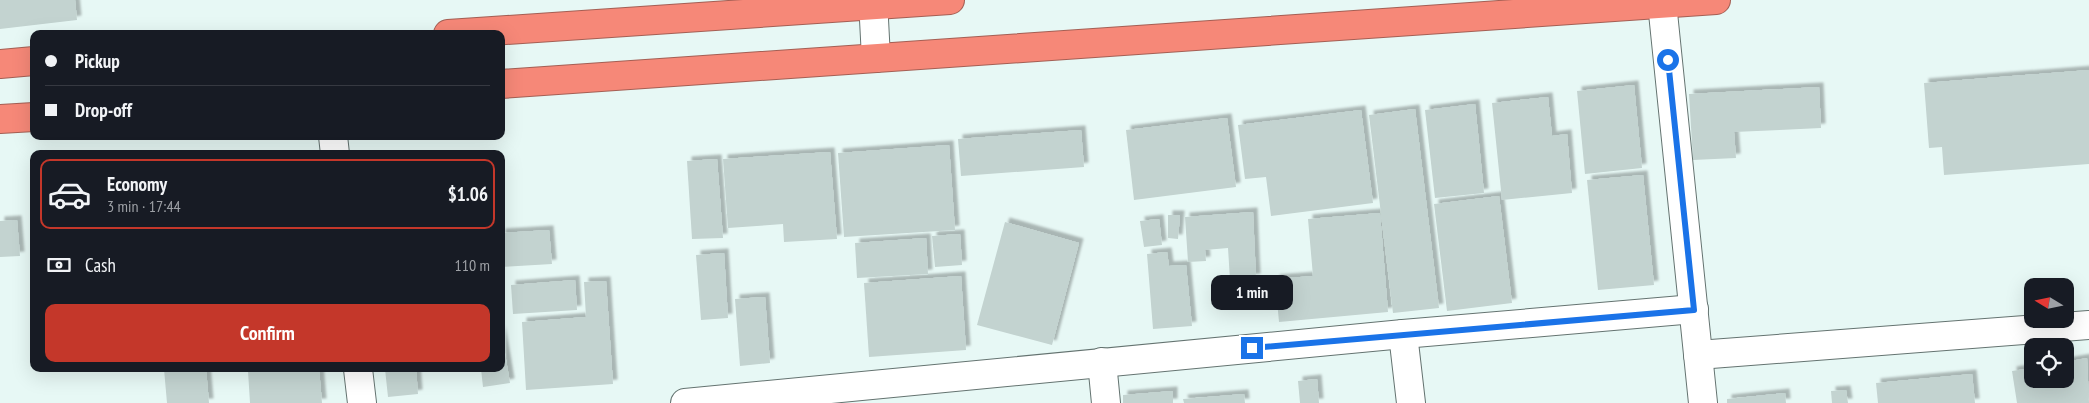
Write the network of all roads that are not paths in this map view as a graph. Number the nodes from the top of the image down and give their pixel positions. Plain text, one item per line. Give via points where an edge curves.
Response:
1 (950, 0) edge
2 (1716, 0) edge
3 (874, 3) edge
4 (1662, 3) junction
5 (503, 30) edge
6 (876, 58) junction
7 (30, 61) edge
8 (0, 64) edge
9 (505, 84) edge
10 (30, 117) edge
11 (0, 119) edge
12 (1694, 310) junction
13 (2089, 325) edge
14 (1403, 334) junction
15 (1698, 355) junction
16 (1102, 362) junction
17 (358, 372) edge
18 (809, 397) edge
19 (362, 403) edge
20 (686, 403) edge
21 (1106, 403) edge
22 (1410, 403) edge
23 (1703, 403) edge

1 - 3 highway
2 - 4 highway
3 - 5 highway
3 - 6 street
4 - 6 highway
4 - 12 street
6 - 9 highway
7 - 8 highway
10 - 11 highway
12 - 14 street
12 - 15 street
13 - 15 street
14 - 16 street
14 - 22 street
15 - 23 street
16 - 18 street
16 - 21 street
17 - 19 street
18 - 20 street

